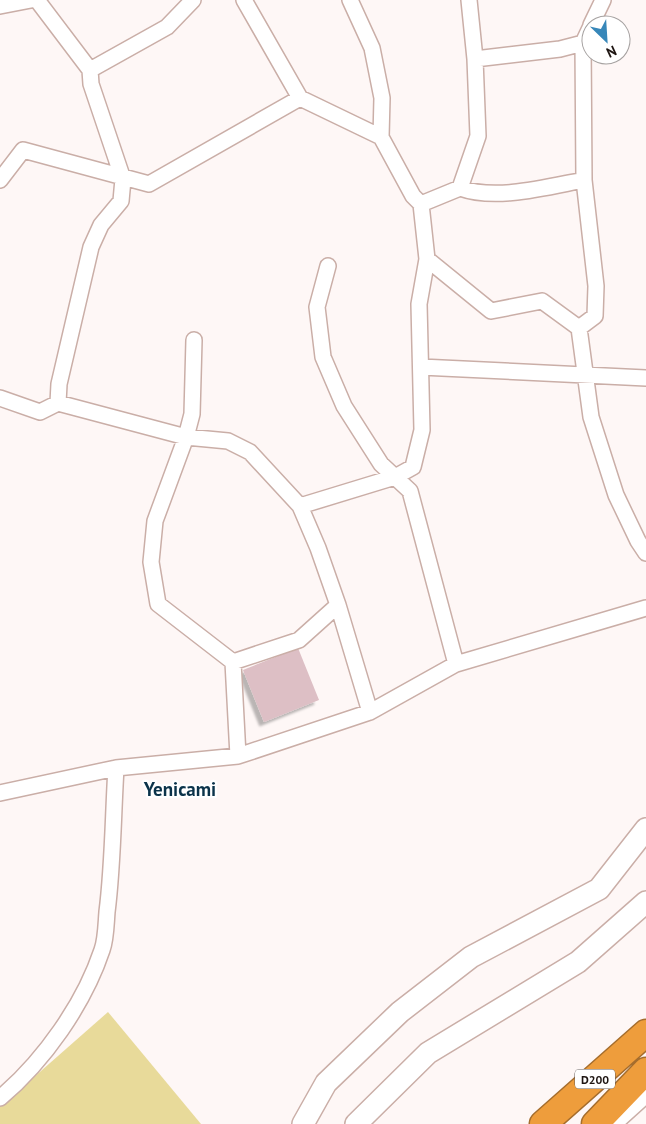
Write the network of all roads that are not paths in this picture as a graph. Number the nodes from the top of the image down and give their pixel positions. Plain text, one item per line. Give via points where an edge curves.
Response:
1 (31, 0) edge
2 (37, 0) edge
3 (193, 0) edge
4 (244, 0) edge
5 (350, 0) edge
6 (469, 0) edge
7 (603, 0) edge
8 (0, 6) edge
9 (596, 15) edge
10 (581, 44) edge
11 (475, 59) junction
12 (583, 65) edge
13 (90, 70) junction
14 (300, 98) junction
15 (381, 137) junction
16 (123, 179) junction
17 (0, 180) edge
18 (584, 180) junction
19 (460, 188) junction
20 (421, 204) junction
21 (427, 259) junction
22 (328, 266) dead end
23 (579, 328) junction
24 (194, 340) dead end
25 (421, 367) junction
26 (587, 373) junction
27 (646, 378) edge
28 (0, 398) edge
29 (58, 404) junction
30 (186, 437) junction
31 (395, 478) junction
32 (300, 506) junction
33 (646, 553) edge
34 (338, 605) junction
35 (646, 608) edge
36 (233, 662) junction
37 (456, 664) junction
38 (370, 712) junction
39 (238, 756) junction
40 (116, 768) junction
41 (0, 793) edge
42 (646, 829) edge
43 (646, 902) edge
44 (646, 1019) edge
45 (646, 1033) edge
46 (646, 1071) edge
47 (646, 1091) edge
48 (0, 1098) edge
49 (302, 1124) edge
50 (356, 1124) edge
51 (534, 1124) edge
52 (543, 1124) edge
53 (594, 1124) edge
54 (610, 1124) edge

1 - 8 street
2 - 13 street
3 - 13 street via 167,27
4 - 14 street
5 - 15 street via 372,48 382,98
6 - 11 street
7 - 9 street
10 - 11 street
11 - 19 street via 478,136
12 - 18 street
13 - 16 street via 91,84
14 - 15 street
14 - 16 street via 149,184
15 - 20 street via 413,196
16 - 17 street via 23,150
16 - 29 street via 121,201 101,225 91,247 59,384
18 - 19 street via 521,192 469,192
18 - 23 street via 596,286 595,316
19 - 20 street
20 - 21 street
21 - 23 street via 491,311 542,301
21 - 25 street via 419,304
22 - 31 street via 317,307 323,357 344,406 381,464
23 - 26 street
24 - 30 street via 192,414
25 - 26 street
25 - 31 street via 422,430 413,466
26 - 27 street
26 - 33 street via 591,416 616,495
28 - 29 street via 40,412
29 - 30 street
30 - 32 street via 228,441 250,452
30 - 36 street via 155,521 151,562 158,604
31 - 32 street
31 - 37 street via 410,491
32 - 34 street
34 - 36 street via 299,640
34 - 38 street
35 - 37 street
36 - 39 street
37 - 38 street
38 - 39 street
39 - 40 street
40 - 41 street
40 - 48 street via 103,949 73,1012 49,1047 24,1078
42 - 49 street via 598,889 471,957 400,1012 326,1083
43 - 50 street via 578,962 428,1053
44 - 51 street
45 - 52 highway, D200
46 - 53 highway, D200
47 - 54 street

